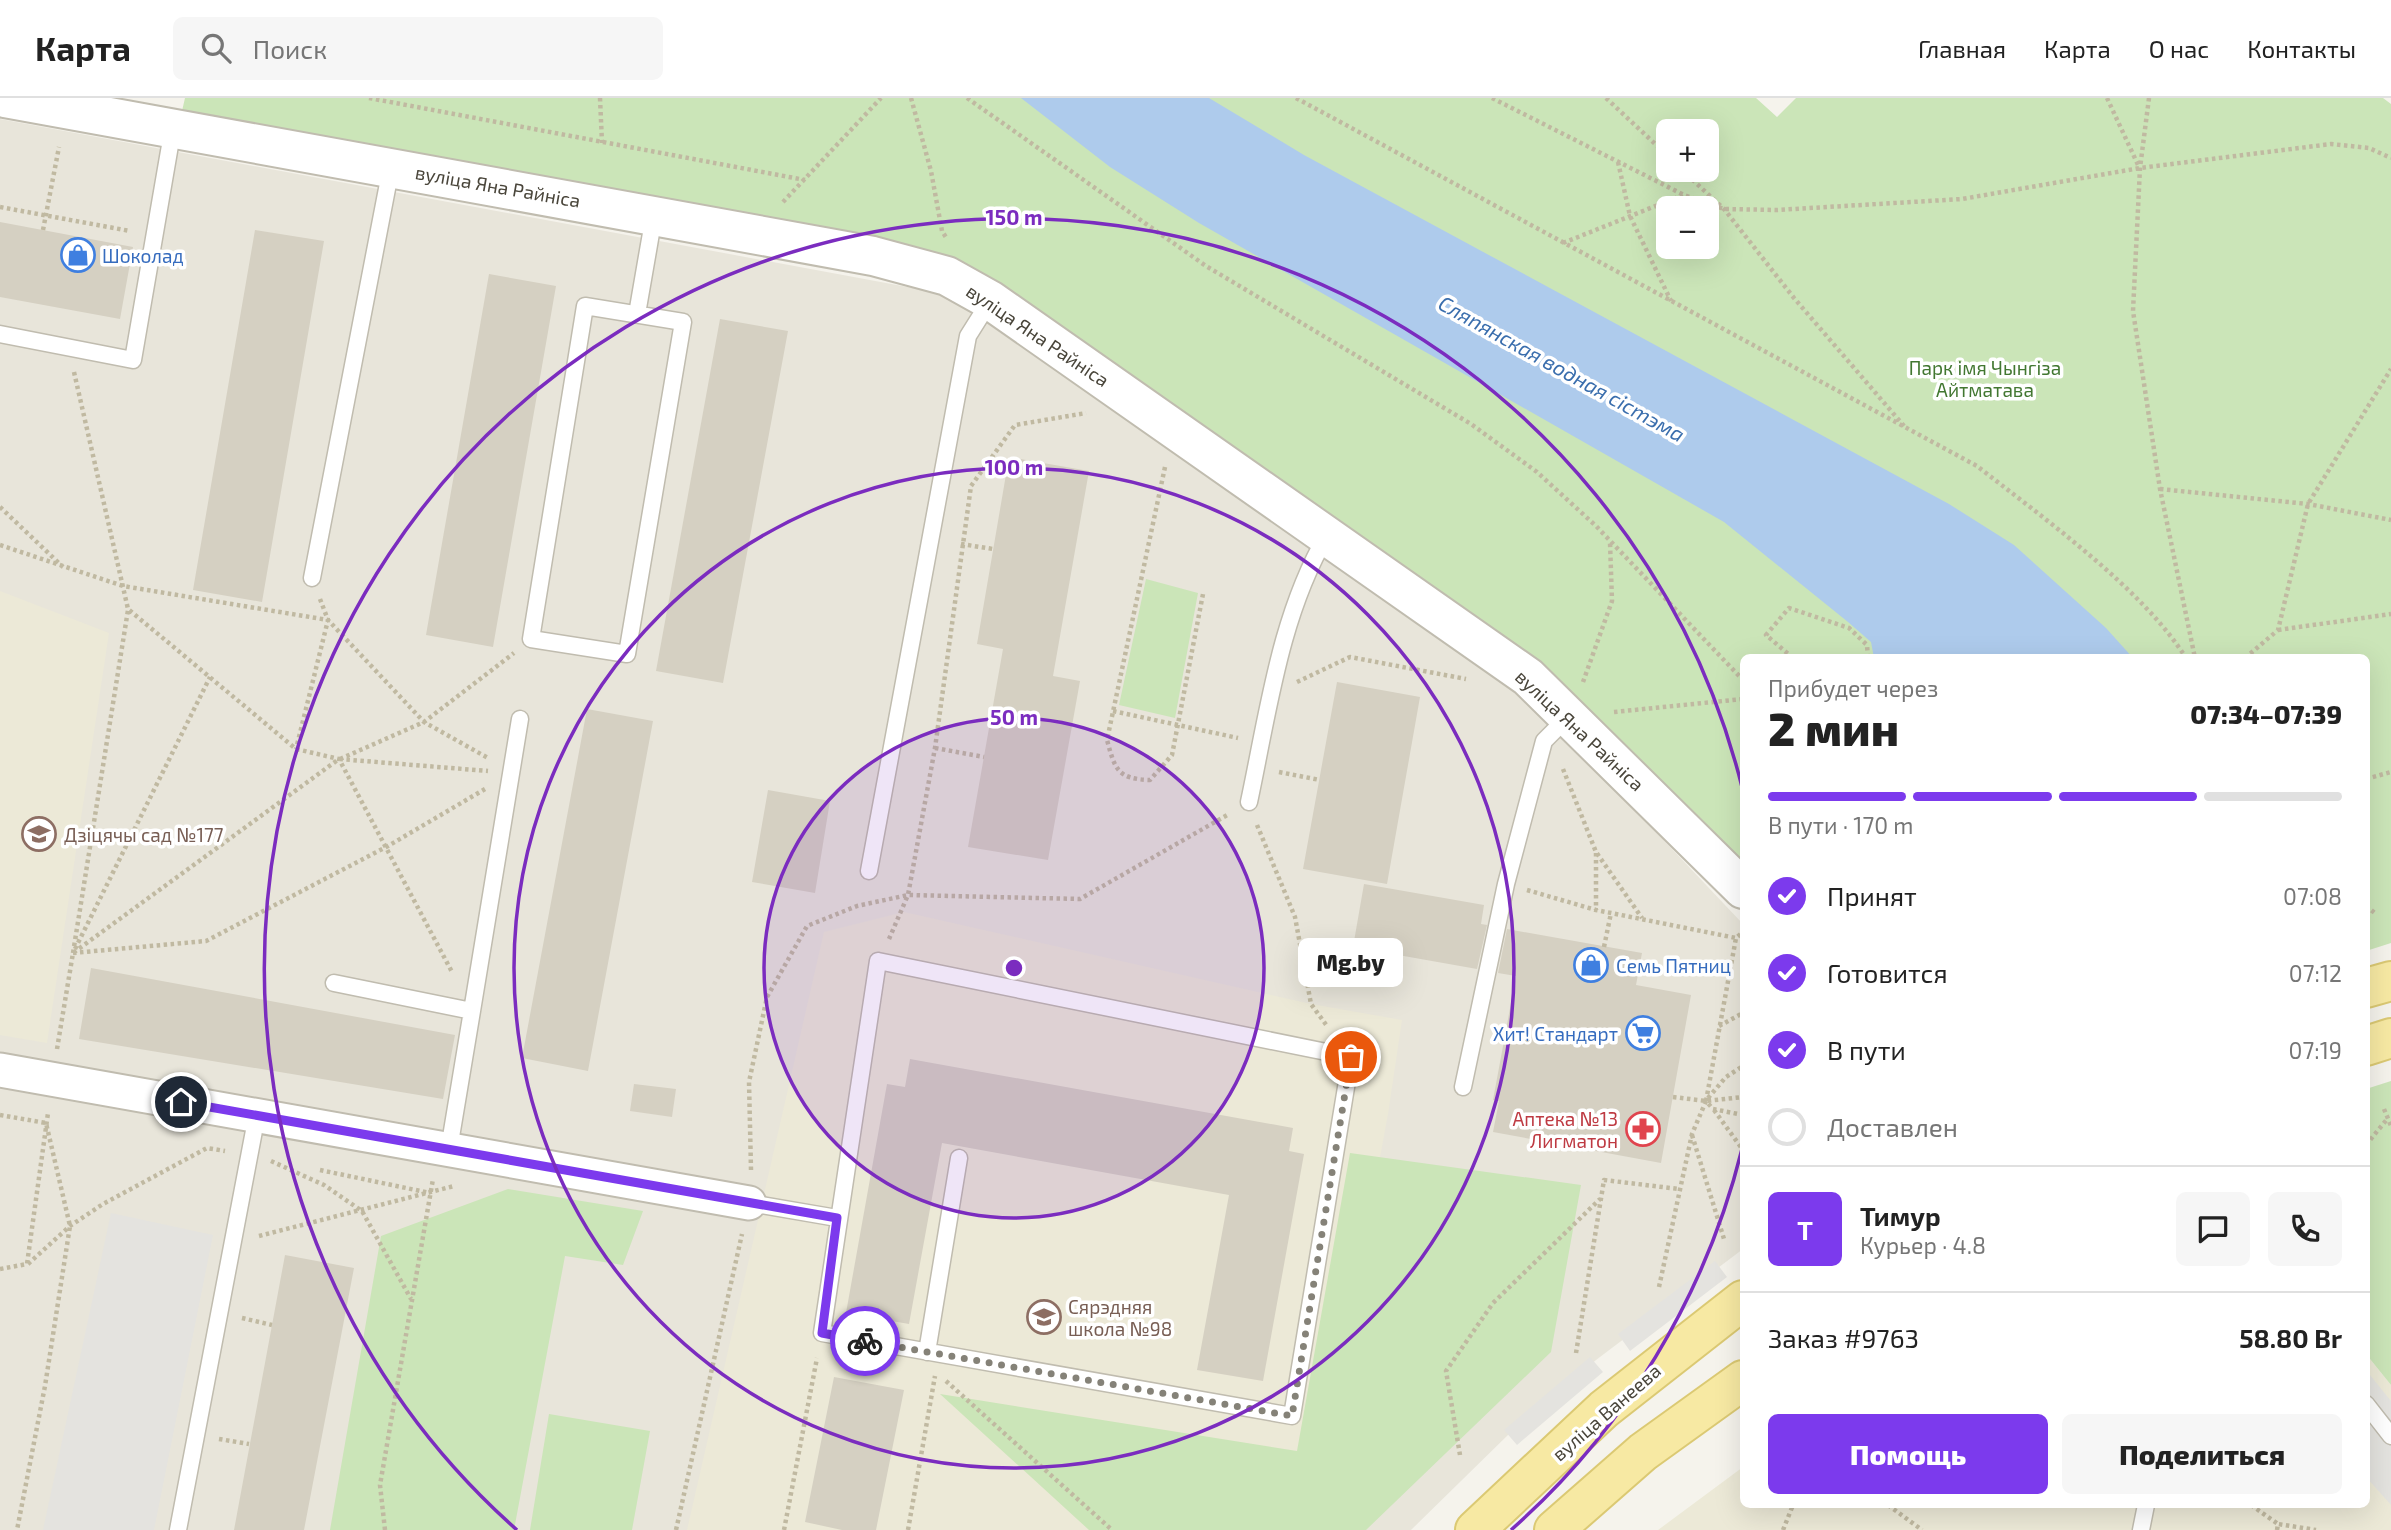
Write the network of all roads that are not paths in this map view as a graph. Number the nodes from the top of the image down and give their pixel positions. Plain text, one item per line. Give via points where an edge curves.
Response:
1 (5, 98) edge
2 (173, 128) junction
3 (391, 167) junction
4 (654, 216) junction
5 (990, 300) junction
6 (637, 314) junction
7 (0, 334) edge
8 (1327, 535) junction
9 (313, 578) road end
10 (1569, 716) junction
11 (520, 719) dead end
12 (1249, 802) road end
13 (869, 871) dead end
14 (1740, 886) edge
15 (2391, 981) edge
16 (334, 983) dead end
17 (2370, 987) edge
18 (472, 1010) junction
19 (2391, 1038) edge
20 (2370, 1045) edge
21 (0, 1070) edge
22 (1463, 1087) dead end
23 (257, 1115) junction
24 (444, 1148) junction
25 (959, 1158) dead end
26 (749, 1203) joint
27 (837, 1218) junction
28 (1740, 1302) edge
29 (927, 1352) junction
30 (1740, 1382) edge
31 (2370, 1409) edge
32 (2391, 1436) edge
33 (2145, 1508) edge
34 (1491, 1525) edge
35 (178, 1530) edge
36 (1555, 1530) edge
37 (2141, 1530) edge

1 - 2 street, вуліца Яна Райніса
2 - 3 street, вуліца Яна Райніса
2 - 7 lane via 133,360
3 - 4 street, вуліца Яна Райніса
3 - 9 lane
4 - 5 street, вуліца Яна Райніса via 911,264 947,276
4 - 6 lane
5 - 8 street, вуліца Яна Райніса
5 - 13 lane via 968,335
6 - 6 lane via 585,306 531,639 627,654 683,322
8 - 10 street, вуліца Яна Райніса via 1528,677
8 - 12 lane via 1308,568 1275,675
10 - 14 street, вуліца Яна Райніса
10 - 22 lane via 1544,741 1506,884
11 - 18 lane
15 - 17 main road
16 - 18 lane
18 - 24 lane
19 - 20 main road
21 - 23 street
23 - 24 street
23 - 35 lane
24 - 26 street
25 - 29 lane
26 - 27 lane
27 - 29 lane via 822,1333
27 - 29 lane via 878,961 1351,1057 1292,1416
28 - 34 main road, вуліца Ванеева via 1604,1409
30 - 36 main road via 1643,1452
31 - 32 lane
33 - 37 lane

